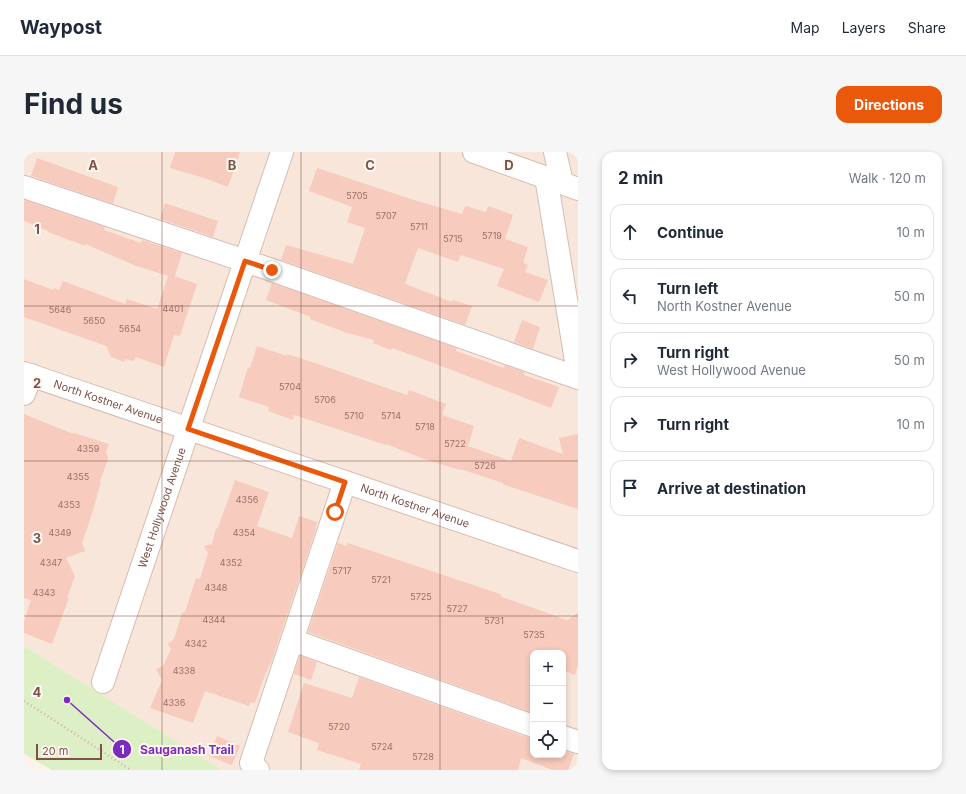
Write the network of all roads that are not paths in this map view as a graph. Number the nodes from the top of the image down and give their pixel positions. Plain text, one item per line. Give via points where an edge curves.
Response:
1 (282, 152) edge
2 (474, 152) edge
3 (555, 152) edge
4 (562, 183) edge
5 (24, 187) edge
6 (245, 261) junction
7 (578, 373) edge
8 (578, 378) edge
9 (26, 381) edge
10 (188, 429) junction
11 (345, 482) junction
12 (578, 561) edge
13 (292, 640) junction
14 (103, 682) dead end
15 (530, 725) edge
16 (566, 738) edge
17 (578, 742) edge
18 (254, 766) edge

1 - 6 street, West Hollywood Avenue
2 - 4 street
3 - 4 street
4 - 7 street
5 - 6 street
6 - 8 street
6 - 10 street, West Hollywood Avenue
9 - 10 street, North Kostner Avenue
10 - 11 street, North Kostner Avenue
10 - 14 street, West Hollywood Avenue
11 - 12 street, North Kostner Avenue
11 - 13 street
13 - 15 street
13 - 18 street
16 - 17 street

